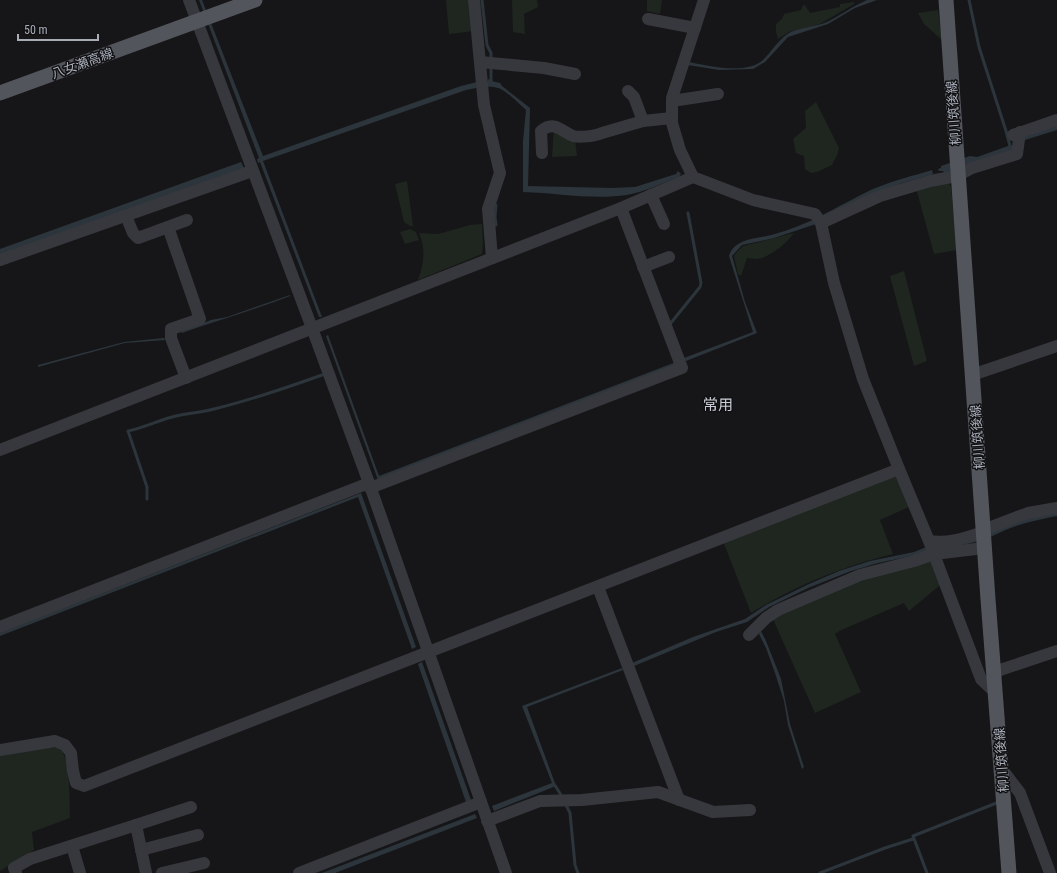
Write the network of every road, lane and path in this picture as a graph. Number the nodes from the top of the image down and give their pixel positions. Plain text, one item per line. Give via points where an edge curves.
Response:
1 (189, 0) edge
2 (255, 0) edge
3 (474, 0) edge
4 (704, 0) edge
5 (946, 0) edge
6 (648, 19) dead end
7 (197, 21) junction
8 (695, 28) junction
9 (480, 62) junction
10 (575, 74) dead end
11 (628, 91) dead end
12 (0, 93) edge
13 (718, 94) dead end
14 (672, 101) junction
15 (672, 118) junction
16 (1057, 120) edge
17 (644, 121) junction
18 (542, 153) dead end
19 (252, 171) junction
20 (957, 176) junction
21 (694, 177) junction
22 (651, 194) junction
23 (620, 208) junction
24 (126, 216) junction
25 (187, 220) dead end
26 (821, 223) junction
27 (664, 224) dead end
28 (168, 228) junction
29 (669, 257) dead end
30 (492, 258) junction
31 (0, 260) edge
32 (643, 267) junction
33 (312, 328) junction
34 (1057, 346) edge
35 (972, 374) junction
36 (186, 378) junction
37 (0, 450) edge
38 (899, 468) junction
39 (370, 486) junction
40 (1057, 508) edge
41 (983, 531) junction
42 (929, 541) junction
43 (984, 548) junction
44 (934, 554) junction
45 (598, 587) junction
46 (0, 627) edge
47 (749, 635) dead end
48 (1057, 651) edge
49 (428, 652) junction
50 (994, 672) junction
51 (996, 693) junction
52 (0, 750) edge
53 (1001, 768) junction
54 (679, 800) junction
55 (481, 802) junction
56 (191, 807) dead end
57 (750, 810) dead end
58 (487, 821) junction
59 (136, 825) junction
60 (198, 835) dead end
61 (72, 846) junction
62 (141, 850) junction
63 (204, 863) dead end
64 (16, 873) edge
65 (80, 873) edge
66 (146, 873) edge
67 (162, 873) edge
68 (299, 873) edge
69 (506, 873) edge
70 (1009, 873) edge
71 (1050, 873) edge

1 - 7 street
2 - 7 main road, 八女瀬高線
3 - 9 street
4 - 8 street
5 - 20 main road, 柳川筑後線
6 - 8 street
7 - 12 main road, 八女瀬高線
7 - 19 street
8 - 14 street
9 - 10 street via 544,68
9 - 30 street via 484,105 500,173 488,208
11 - 17 street via 634,97
13 - 14 street
14 - 15 street
15 - 17 street
15 - 21 street via 680,150
16 - 20 street via 1015,134 1017,154 972,168
17 - 18 street via 598,135 575,137 554,126 546,126 542,131
19 - 24 street
19 - 33 street
20 - 26 street via 880,196
20 - 35 main road, 柳川筑後線
21 - 22 street
21 - 26 street via 753,200 815,214
22 - 23 street
22 - 27 street
23 - 30 street
23 - 32 street
24 - 28 street via 138,238
24 - 31 street
25 - 28 street
26 - 38 street via 834,283 863,380
28 - 36 street via 200,319 171,329 171,338
29 - 32 street
30 - 33 street
32 - 39 street via 682,368
33 - 36 street
33 - 39 street
34 - 35 street
35 - 41 main road, 柳川筑後線
36 - 37 street
38 - 42 street
38 - 45 street
39 - 46 street
39 - 49 street
40 - 41 street via 1028,513
41 - 42 street via 947,542
41 - 43 main road, 柳川筑後線
42 - 44 street
43 - 44 street
43 - 50 main road, 柳川筑後線
44 - 47 street via 914,562 860,575 778,610
44 - 51 street via 981,680
45 - 49 street
45 - 54 street
48 - 50 street
49 - 52 street via 84,786 76,783 72,771 71,752 65,745 56,741
49 - 55 street
50 - 51 main road, 柳川筑後線
51 - 53 main road, 柳川筑後線
53 - 70 main road, 柳川筑後線
53 - 71 street via 1020,793
54 - 57 street via 713,812
54 - 58 street via 658,792 582,800 540,801
55 - 58 street
55 - 68 street
56 - 59 street
58 - 69 street
59 - 61 street
59 - 62 street
60 - 62 street
61 - 64 street via 30,859 14,868
61 - 65 street
62 - 66 street
63 - 67 street

